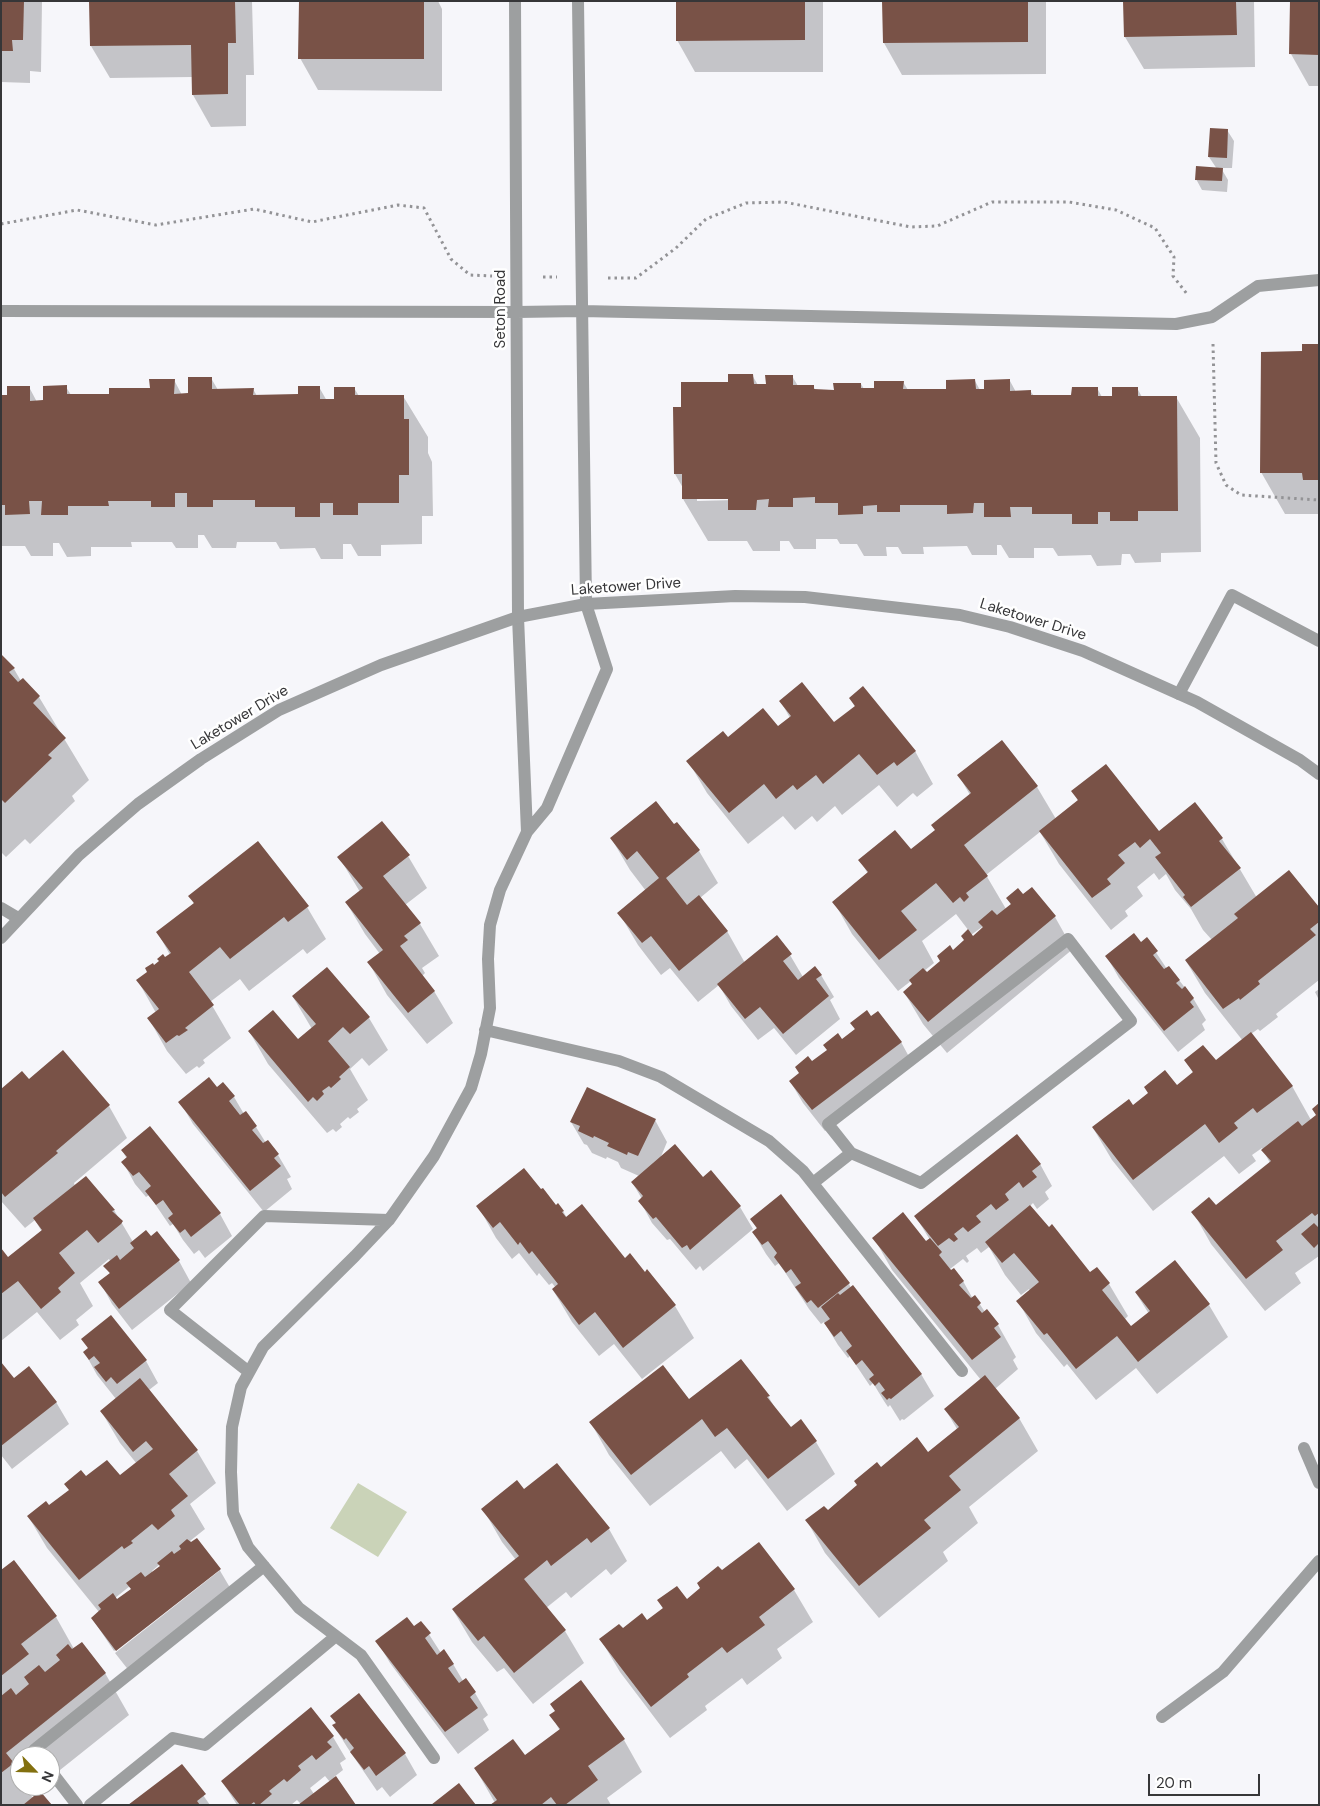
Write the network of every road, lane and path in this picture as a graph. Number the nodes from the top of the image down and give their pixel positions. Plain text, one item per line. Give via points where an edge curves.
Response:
1 (515, 1) edge
2 (578, 1) edge
3 (1, 224) edge
4 (517, 276) junction
5 (582, 277) junction
6 (1319, 280) edge
7 (1, 311) edge
8 (582, 311) junction
9 (517, 312) junction
10 (1206, 318) junction
11 (1319, 500) edge
12 (586, 604) junction
13 (518, 617) junction
14 (1319, 641) edge
15 (1179, 694) junction
16 (1319, 774) edge
17 (527, 832) junction
18 (1, 908) edge
19 (18, 918) junction
20 (1, 938) edge
21 (485, 1030) junction
22 (851, 1153) junction
23 (813, 1182) junction
24 (389, 1220) junction
25 (962, 1371) dead end
26 (249, 1372) junction
27 (1304, 1448) dead end
28 (1319, 1483) edge
29 (1319, 1561) edge
30 (264, 1566) junction
31 (336, 1636) junction
32 (1162, 1717) dead end
33 (39, 1746) edge
34 (434, 1758) dead end
35 (60, 1783) edge
36 (77, 1805) edge
37 (90, 1805) edge

1 - 4 street, Seton Road
2 - 5 street
3 - 4 path via 77,210 156,225 254,209 312,222 398,205 424,208 451,260 470,276
4 - 5 path
4 - 9 street, Seton Road
5 - 8 street
5 - 10 path via 636,278 676,248 706,219 746,202 784,202 911,226 937,226 992,202 1069,202 1116,210 1155,228 1174,257 1173,276
6 - 10 street via 1258,286
7 - 9 street
8 - 9 street
8 - 10 street via 1176,324
8 - 12 street
9 - 13 street, Seton Road
10 - 11 path via 1212,325 1216,463 1226,485 1241,495
12 - 13 street, Laketower Drive
12 - 15 street, Laketower Drive via 734,596 806,596 943,613 1010,627 1083,651
12 - 17 street via 607,669 547,808
13 - 17 street, Seton Road
13 - 19 street, Laketower Drive via 381,666 279,710 138,804 79,855
14 - 15 street via 1232,595
15 - 16 street, Laketower Drive via 1300,760
17 - 21 street via 500,890 490,925 490,1008
18 - 19 street
19 - 20 street, Laketower Drive
21 - 23 street via 619,1061 661,1077 769,1141
21 - 24 street via 471,1088 434,1156
22 - 22 street via 828,1124 1068,939 1131,1021 921,1183
22 - 23 street
23 - 25 street
24 - 26 street via 263,1347
24 - 26 street via 264,1216 170,1310
26 - 30 street via 241,1387 232,1427 233,1513 248,1547
27 - 28 street
29 - 32 street via 1222,1672
30 - 31 street via 299,1608
30 - 33 street
31 - 34 street via 361,1655
31 - 37 street via 205,1745 173,1738
35 - 36 street

